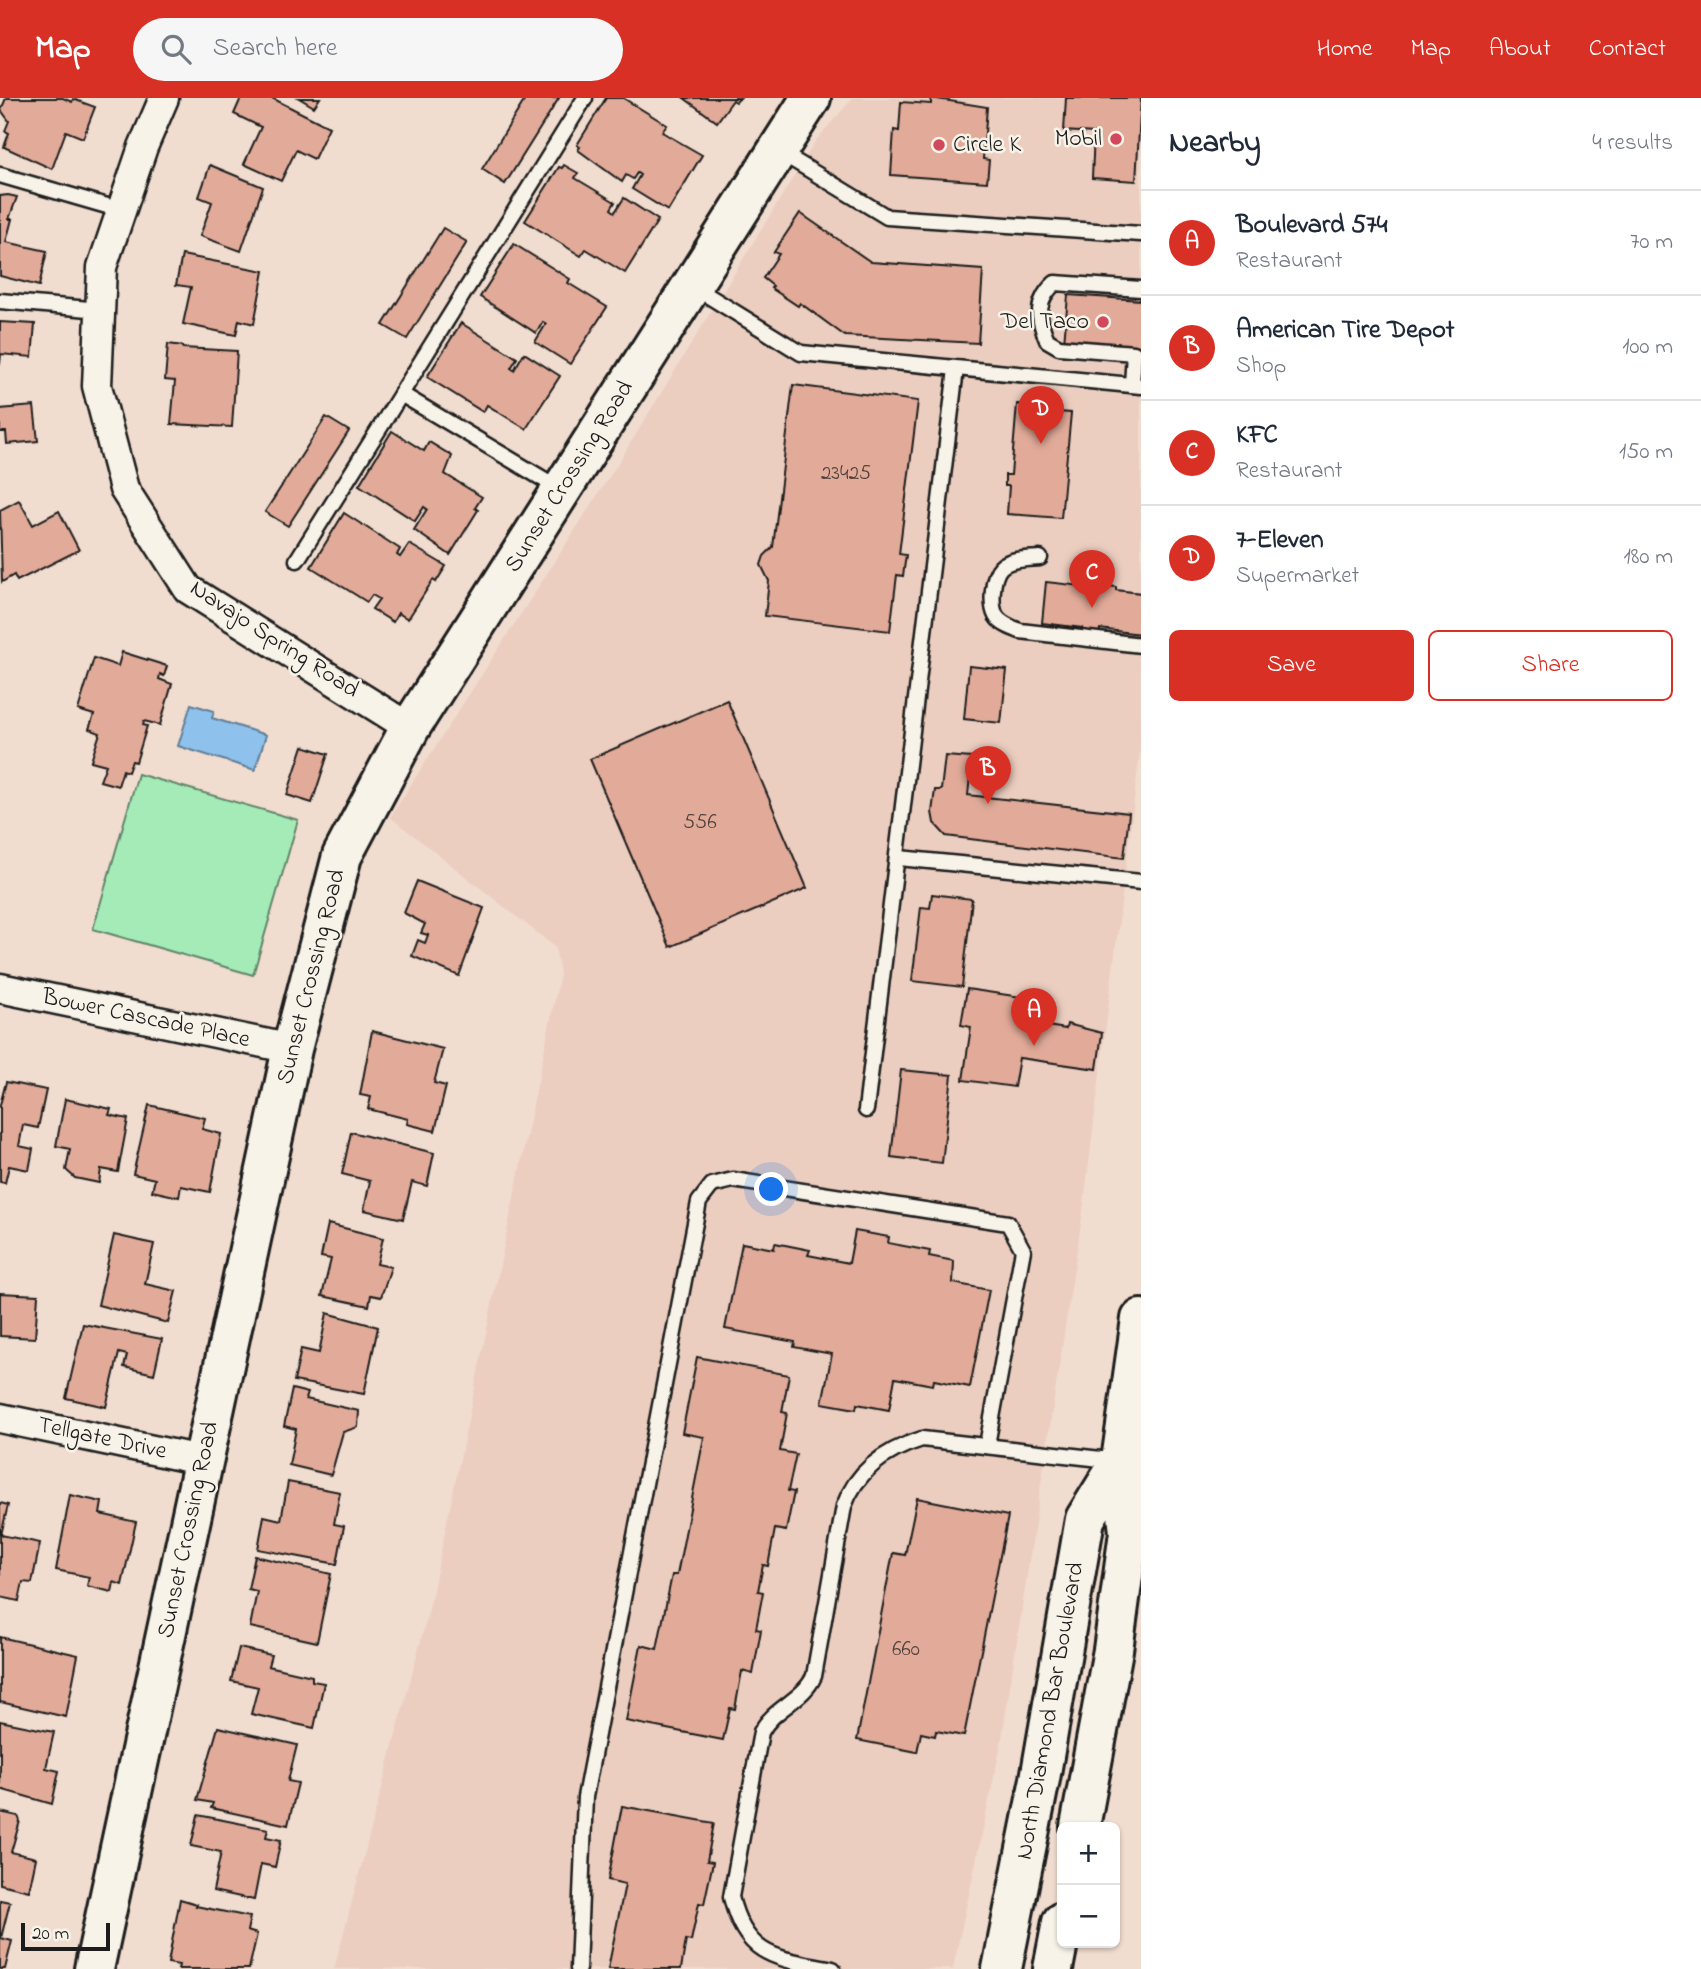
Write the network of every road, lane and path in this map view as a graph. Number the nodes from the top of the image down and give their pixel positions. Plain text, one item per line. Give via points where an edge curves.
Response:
1 (164, 98) edge
2 (585, 98) edge
3 (811, 98) edge
4 (778, 150) junction
5 (0, 175) edge
6 (121, 210) junction
7 (1141, 233) edge
8 (692, 286) junction
9 (1141, 289) edge
10 (0, 301) edge
11 (100, 310) junction
12 (956, 369) junction
13 (1137, 386) edge
14 (401, 394) junction
15 (561, 490) junction
16 (1040, 558) dead end
17 (297, 560) dead end
18 (1141, 645) edge
19 (410, 728) junction
20 (899, 858) junction
21 (1141, 882) edge
22 (0, 988) edge
23 (292, 1049) junction
24 (866, 1110) dead end
25 (1141, 1320) edge
26 (0, 1418) edge
27 (987, 1445) junction
28 (205, 1461) junction
29 (1121, 1461) junction
30 (1081, 1822) edge
31 (1057, 1948) edge
32 (94, 1969) edge
33 (579, 1969) edge
34 (833, 1969) edge
35 (1002, 1969) edge
36 (1053, 1969) edge

1 - 6 street, Navajo Spring Road
2 - 14 lane
3 - 4 street, Sunset Crossing Road
4 - 7 lane via 887,217
4 - 8 street, Sunset Crossing Road
5 - 6 lane
6 - 11 street, Navajo Spring Road via 102,267
8 - 12 lane via 801,353
8 - 15 street, Sunset Crossing Road
9 - 13 lane via 1055,284 1043,294 1039,310 1047,340 1059,347 1134,353
10 - 11 lane
11 - 19 street, Navajo Spring Road via 97,386 124,489 188,589
12 - 13 lane
12 - 20 lane
14 - 15 lane
14 - 17 lane
15 - 19 street, Sunset Crossing Road
16 - 18 lane via 1001,567 993,603 996,616 1007,626
19 - 23 street, Sunset Crossing Road via 342,856
20 - 21 lane
20 - 24 lane
22 - 23 street, Bower Cascade Place
23 - 28 street, Sunset Crossing Road
25 - 29 street, North Diamond Bar Boulevard
26 - 28 street, Tellgate Drive
27 - 29 lane
27 - 33 lane via 1023,1250 1008,1223 733,1180 712,1185 699,1202 585,1797
27 - 34 lane via 922,1439 901,1446 861,1473 844,1506 814,1675 808,1690 769,1718 761,1732 731,1897 736,1918 747,1938 763,1952
28 - 32 street, Sunset Crossing Road
29 - 30 street, North Diamond Bar Boulevard via 1129,1532 1114,1650
29 - 35 street, North Diamond Bar Boulevard via 1085,1519
31 - 36 street

